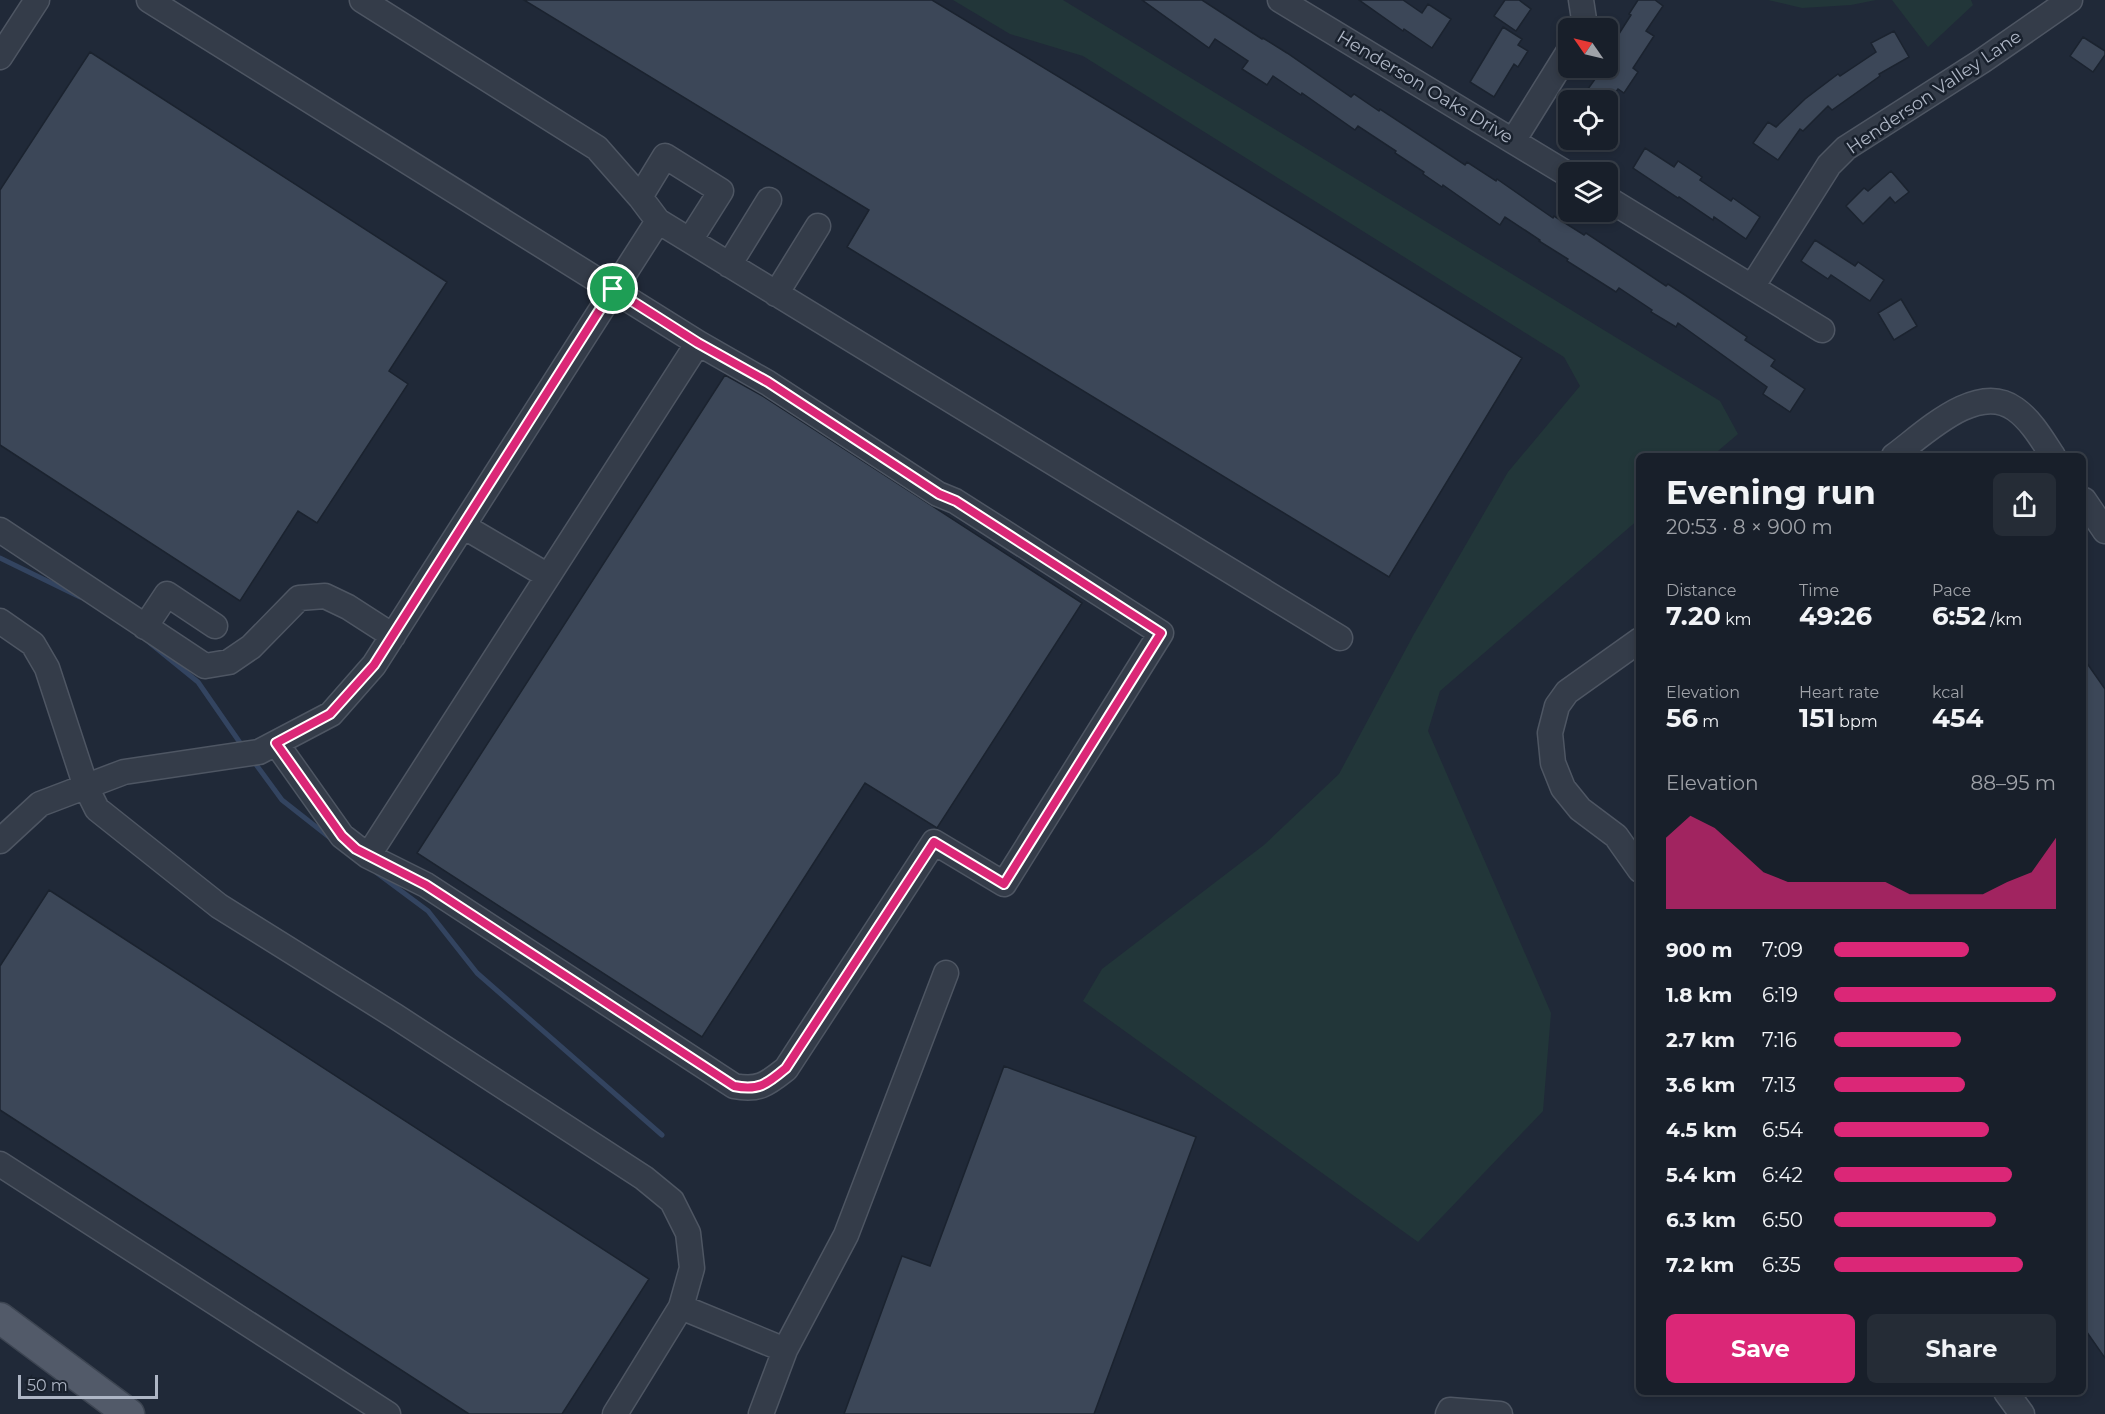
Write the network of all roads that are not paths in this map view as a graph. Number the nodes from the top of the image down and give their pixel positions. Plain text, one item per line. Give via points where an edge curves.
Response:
1 (38, 0) edge
2 (149, 0) edge
3 (362, 0) edge
4 (1280, 0) edge
5 (1581, 0) edge
6 (2070, 0) edge
7 (1584, 18) edge
8 (0, 57) edge
9 (1558, 69) edge
10 (1513, 141) junction
11 (1558, 168) edge
12 (640, 197) junction
13 (769, 200) dead end
14 (1618, 205) edge
15 (658, 221) junction
16 (818, 226) dead end
17 (690, 240) junction
18 (729, 265) junction
19 (1752, 287) junction
20 (613, 289) junction
21 (776, 294) junction
22 (1822, 330) dead end
23 (698, 343) junction
24 (1898, 453) edge
25 (2051, 453) edge
26 (2086, 503) edge
27 (463, 526) junction
28 (0, 530) edge
29 (2105, 531) edge
30 (548, 576) junction
31 (0, 621) edge
32 (215, 626) dead end
33 (145, 627) junction
34 (393, 636) junction
35 (1340, 638) dead end
36 (1636, 643) edge
37 (276, 743) junction
38 (86, 786) junction
39 (0, 841) edge
40 (368, 856) junction
41 (1636, 864) edge
42 (946, 973) dead end
43 (0, 1164) edge
44 (681, 1307) junction
45 (0, 1318) edge
46 (785, 1350) junction
47 (2008, 1395) edge
48 (129, 1414) edge
49 (388, 1414) edge
50 (615, 1414) edge
51 (761, 1414) edge
52 (1448, 1414) edge
53 (1500, 1414) edge
54 (2022, 1414) edge

1 - 8 street
2 - 20 street
3 - 12 street via 597,148
4 - 10 street, Henderson Oaks Drive
5 - 7 street
6 - 19 street, Henderson Valley Lane via 1846,148 1829,165
9 - 10 street
10 - 11 street, Henderson Oaks Drive
12 - 15 street
12 - 17 street via 665,156 721,191
13 - 18 street
14 - 19 street
15 - 17 street
15 - 20 street
16 - 21 street
17 - 18 street
18 - 21 street
19 - 22 street
20 - 23 street
20 - 27 street
21 - 35 street
23 - 30 street
23 - 40 street via 768,382 1161,633 1004,884 934,842 786,1068 767,1084 750,1089 734,1086 426,885
24 - 25 street via 1957,410 1992,400 2015,408
26 - 29 street
27 - 30 street
27 - 34 street
28 - 33 street
30 - 40 street
31 - 38 street via 33,644 47,668
32 - 33 street via 166,594
33 - 34 street via 205,666 229,662 300,598 325,596
34 - 37 street via 374,665 330,714
36 - 41 street via 1567,692 1557,706 1550,733 1553,763 1563,788 1580,809 1616,836
37 - 38 street via 259,752 124,772
37 - 40 street via 342,836
38 - 39 street via 40,804
38 - 44 street via 97,809 219,906 644,1178 672,1201 688,1233 692,1268
42 - 46 street via 846,1235
43 - 49 street
44 - 46 street
44 - 50 street
45 - 48 main road
46 - 51 street
47 - 54 street
52 - 53 street via 1449,1410

